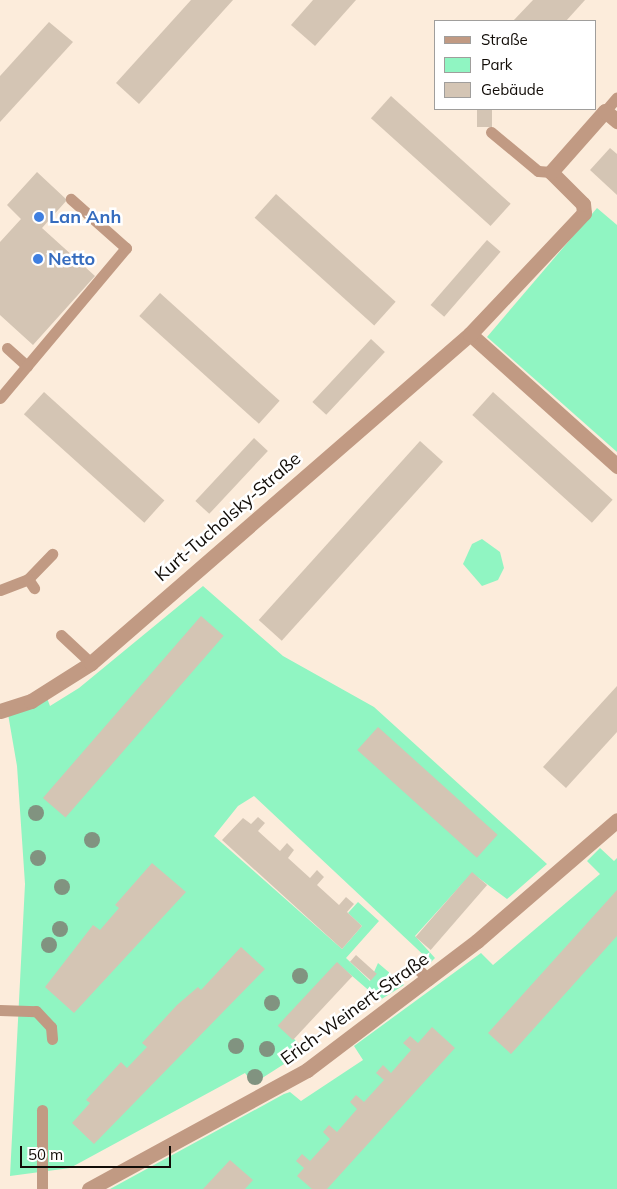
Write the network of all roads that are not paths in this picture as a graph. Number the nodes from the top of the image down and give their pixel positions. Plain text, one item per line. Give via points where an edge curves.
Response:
1 (617, 98) edge
2 (605, 111) junction
3 (617, 121) edge
4 (491, 132) dead end
5 (551, 172) junction
6 (71, 199) dead end
7 (470, 334) junction
8 (7, 348) dead end
9 (27, 366) junction
10 (0, 398) edge
11 (617, 466) edge
12 (52, 554) dead end
13 (0, 590) edge
14 (61, 635) dead end
15 (91, 663) junction
16 (0, 711) edge
17 (617, 820) edge
18 (0, 1010) edge
19 (52, 1040) dead end
20 (42, 1110) dead end
21 (42, 1189) edge
22 (89, 1189) edge

1 - 2 lane
2 - 3 street
2 - 5 street
4 - 5 lane via 538,171
5 - 7 street, Kurt-Tucholsky-Straße via 583,204 584,213
6 - 9 lane via 126,248
7 - 11 street
7 - 15 street, Kurt-Tucholsky-Straße
8 - 9 lane
9 - 10 lane
12 - 13 lane via 31,583
14 - 15 lane
15 - 16 street, Kurt-Tucholsky-Straße via 31,701
17 - 22 street, Erich-Weinert-Straße via 307,1070
18 - 19 lane via 36,1011 48,1022
20 - 21 lane

